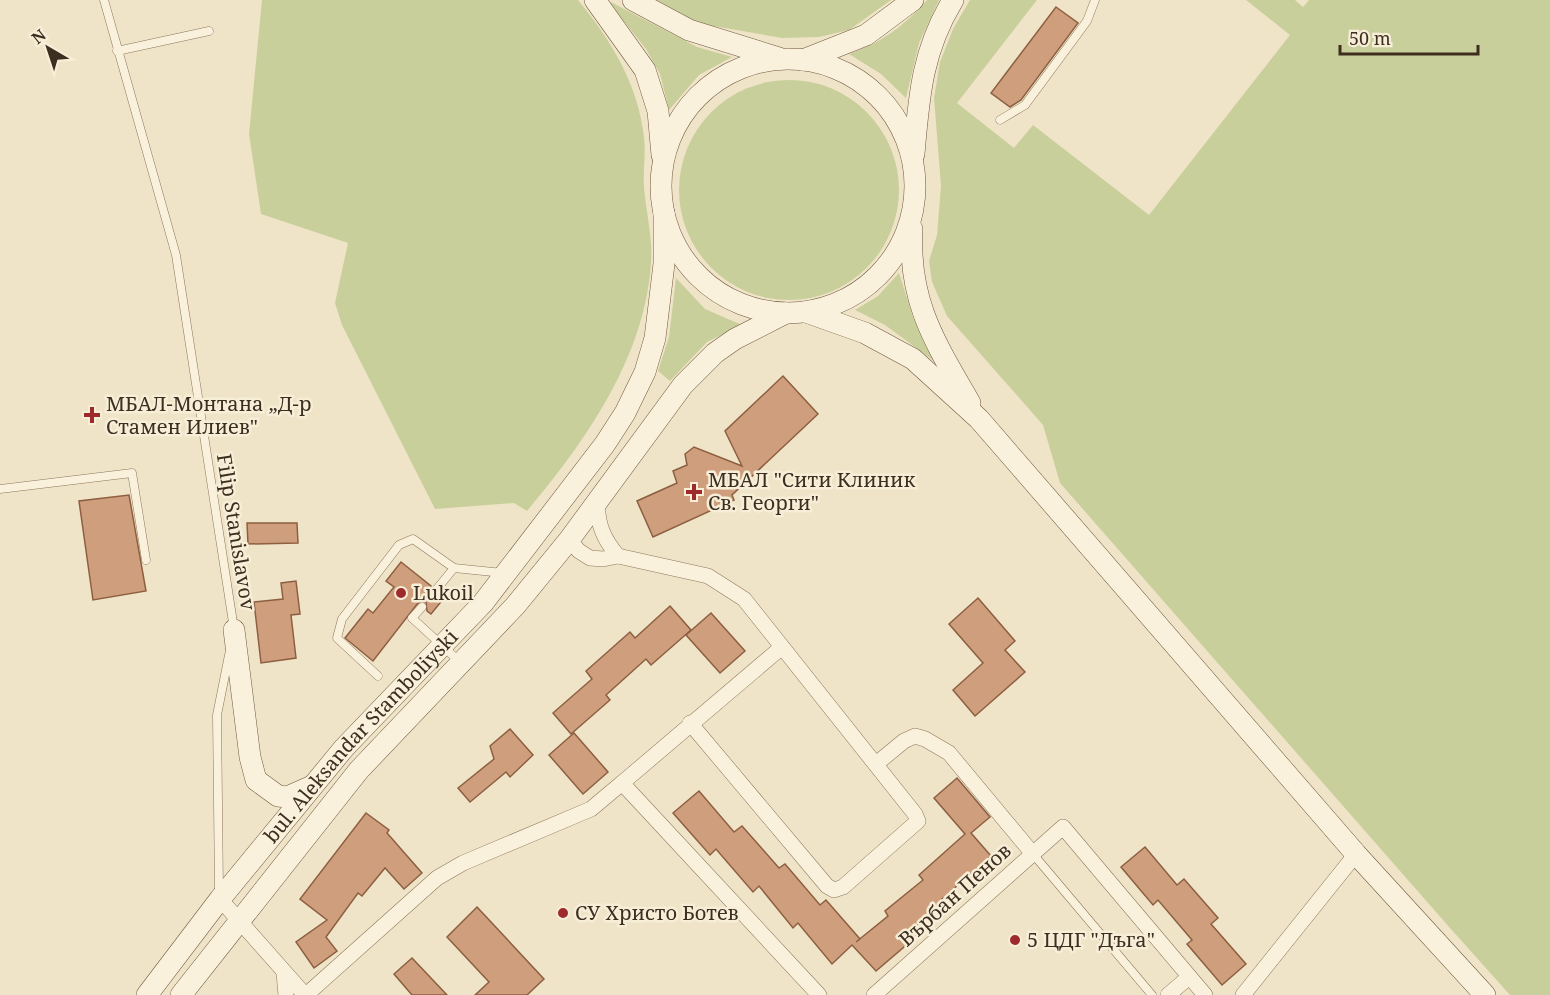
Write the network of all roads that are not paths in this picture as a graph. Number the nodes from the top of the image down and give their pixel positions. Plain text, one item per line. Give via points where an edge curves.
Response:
1 (104, 0) edge
2 (595, 0) edge
3 (633, 0) edge
4 (913, 0) edge
5 (953, 0) edge
6 (1095, 0) edge
7 (209, 31) dead end
8 (117, 51) junction
9 (793, 60) junction
10 (1000, 120) dead end
11 (914, 164) junction
12 (663, 166) junction
13 (914, 208) junction
14 (664, 213) junction
15 (796, 312) junction
16 (979, 419) junction
17 (605, 444) junction
18 (0, 489) edge
19 (598, 500) junction
20 (569, 540) junction
21 (618, 556) junction
22 (146, 560) dead end
23 (454, 568) junction
24 (506, 574) junction
25 (436, 590) dead end
26 (422, 607) dead end
27 (234, 630) junction
28 (782, 647) junction
29 (454, 656) junction
30 (378, 676) dead end
31 (690, 723) junction
32 (876, 764) junction
33 (622, 783) junction
34 (313, 786) junction
35 (1033, 854) junction
36 (1356, 854) junction
37 (220, 899) junction
38 (237, 921) junction
39 (284, 973) junction
40 (1189, 977) junction
41 (147, 995) edge
42 (181, 995) edge
43 (286, 995) edge
44 (305, 995) edge
45 (819, 995) edge
46 (874, 995) edge
47 (1152, 995) edge
48 (1168, 995) edge
49 (1205, 995) edge
50 (1243, 995) edge
51 (1485, 995) edge

1 - 8 lane, Filip Stanislavov
2 - 12 main road via 645,70 658,111
3 - 9 main road via 689,30
4 - 9 main road via 866,35
5 - 11 main road via 928,51 917,114
6 - 10 lane via 1087,21 1025,105
7 - 8 lane
8 - 27 lane, Filip Stanislavov via 176,255
9 - 11 main road via 846,72 870,89 898,122
9 - 12 main road via 748,66 725,76 704,92 673,133
11 - 13 main road
12 - 14 main road
13 - 15 main road, bul. Aleksandar Stamboliyski via 900,245 877,277 844,300
13 - 16 main road via 914,286 927,325
14 - 15 main road via 684,259 707,284 736,302 769,311
14 - 17 main road, bul. Aleksandar Stamboliyski via 664,264 655,338 645,372
15 - 16 main road via 865,333 913,359
15 - 19 main road, bul. Aleksandar Stamboliyski via 735,339 698,369 682,385
16 - 36 main road
17 - 20 main road via 574,509
17 - 24 main road, bul. Aleksandar Stamboliyski
18 - 22 lane via 132,473
19 - 20 main road, bul. Aleksandar Stamboliyski
19 - 21 street via 600,526
20 - 21 street via 590,558
20 - 29 main road, bul. Aleksandar Stamboliyski via 515,606
21 - 28 street via 708,576 744,599
23 - 24 lane
23 - 25 lane
23 - 30 lane via 413,539 399,545 342,619 337,638
24 - 29 main road, bul. Aleksandar Stamboliyski
26 - 29 lane via 412,618
27 - 34 main road via 256,780 278,796 287,797
27 - 37 lane, Filip Stanislavov via 217,716
28 - 31 street
28 - 32 street
29 - 34 main road, bul. Aleksandar Stamboliyski via 344,748
29 - 38 main road, bul. Aleksandar Stamboliyski via 419,706 359,770
31 - 32 street via 834,890 843,887 918,820
31 - 33 street
32 - 35 street via 904,741 915,736 925,739 949,753
33 - 44 street via 591,809 437,878
33 - 45 street
34 - 37 main road, bul. Aleksandar Stamboliyski
35 - 40 street, Върбан Пенов via 1063,827
35 - 46 street, Върбан Пенов
35 - 47 lane
36 - 50 street
36 - 51 main road
37 - 38 street
37 - 41 main road, bul. Aleksandar Stamboliyski
38 - 39 street
38 - 42 main road, bul. Aleksandar Stamboliyski
39 - 43 street
39 - 44 street
40 - 48 street
40 - 49 street

